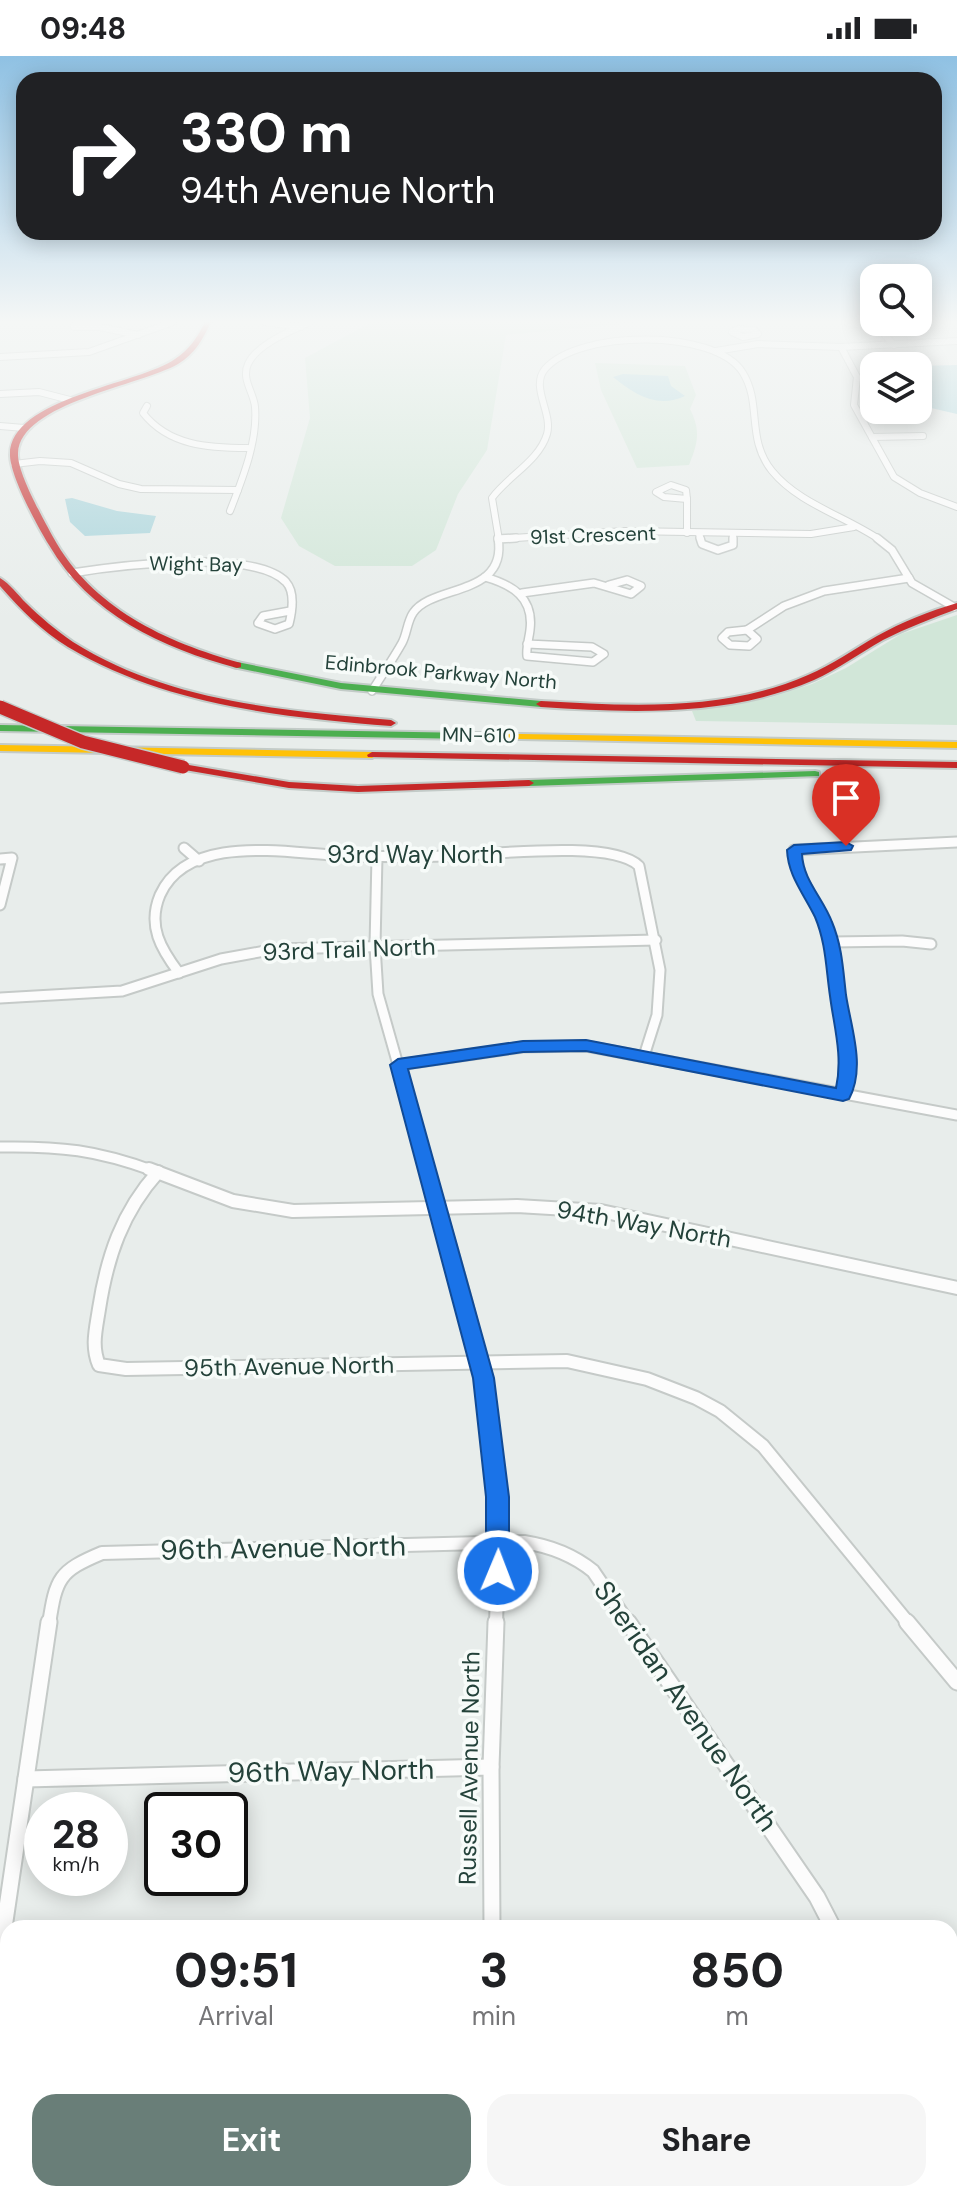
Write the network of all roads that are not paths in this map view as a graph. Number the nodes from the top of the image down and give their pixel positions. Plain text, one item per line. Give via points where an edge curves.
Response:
1 (32, 422) edge
2 (149, 422) edge
3 (253, 422) edge
4 (548, 422) edge
5 (755, 422) edge
6 (864, 422) edge
7 (0, 426) edge
8 (24, 428) junction
9 (923, 436) dead end
10 (872, 437) junction
11 (248, 448) junction
12 (14, 464) junction
13 (238, 490) junction
14 (687, 499) dead end
15 (957, 507) edge
16 (230, 511) dead end
17 (854, 527) junction
18 (687, 533) junction
19 (699, 534) junction
20 (733, 535) junction
21 (498, 539) junction
22 (72, 573) junction
23 (485, 577) junction
24 (909, 578) junction
25 (0, 581) edge
26 (609, 585) dead end
27 (522, 593) junction
28 (955, 606) edge
29 (290, 611) junction
30 (747, 630) junction
31 (527, 644) junction
32 (372, 691) junction
33 (0, 707) edge
34 (0, 728) edge
35 (565, 737) junction
36 (957, 745) edge
37 (0, 748) edge
38 (957, 768) edge
39 (957, 842) edge
40 (184, 848) dead end
41 (377, 856) junction
42 (0, 859) edge
43 (199, 861) junction
44 (0, 905) edge
45 (656, 940) junction
46 (832, 942) junction
47 (931, 944) dead end
48 (375, 946) junction
49 (179, 973) junction
50 (0, 998) edge
51 (644, 1056) junction
52 (398, 1065) junction
53 (843, 1095) junction
54 (957, 1115) edge
55 (0, 1147) edge
56 (158, 1172) junction
57 (438, 1209) junction
58 (957, 1288) edge
59 (480, 1363) junction
60 (499, 1543) junction
61 (957, 1682) edge
62 (491, 1767) junction
63 (26, 1779) junction
64 (5, 1920) edge
65 (492, 1920) edge
66 (828, 1920) edge

1 - 8 main road
2 - 11 street via 188,442
3 - 11 street
4 - 21 street via 539,447 492,498
5 - 17 street via 755,442 769,468 797,493
6 - 10 street
7 - 8 street
8 - 12 main road via 13,445
9 - 10 street
10 - 15 street via 900,482
11 - 13 street
12 - 13 street via 71,463 141,489
12 - 22 main road, Edinbrook Parkway North
13 - 16 street
14 - 18 street, 91st Crescent
17 - 20 street, 91st Crescent via 811,534
17 - 24 street via 892,549
18 - 19 street, 91st Crescent
18 - 21 street, 91st Crescent
19 - 20 street, 91st Crescent
19 - 20 street via 702,544 718,550 733,545
21 - 23 street via 499,559
22 - 29 street, Wight Bay via 134,564 254,565 284,579 291,592
22 - 32 main road, Edinbrook Parkway North via 111,607 185,646 285,676
23 - 27 street
23 - 32 street via 413,612 403,641
24 - 28 street
24 - 30 street via 824,591 784,606
25 - 35 main road via 41,624 76,646 137,675 188,691 312,716
26 - 27 street
27 - 31 street via 531,622
28 - 32 main road, Edinbrook Parkway North via 891,632 797,683 707,704 620,708
29 - 29 street via 263,616 258,623 286,627
30 - 30 street via 728,632 722,638 730,645 749,646 757,639
31 - 31 street via 592,647 604,654 593,662 535,659 527,656
33 - 38 main road, bridge via 83,742 183,767 289,785 358,789
34 - 35 main road, MN-610
35 - 36 main road, MN-610
37 - 38 main road, MN-610
39 - 46 street via 794,850 802,881
40 - 43 street
41 - 43 street, 93rd Way North via 249,850
41 - 45 street, 93rd Way North via 602,853 631,858 641,872
41 - 48 street, Russell Avenue North
42 - 44 street via 12,858
43 - 49 street via 164,885 153,923 156,942
45 - 48 street, 93rd Trail North
45 - 51 street via 661,993
46 - 47 street
46 - 53 street via 847,1039
48 - 49 street, 93rd Trail North via 248,953
48 - 52 street, Russell Avenue North via 378,994
49 - 50 street, 93rd Trail North via 99,994
51 - 52 street via 546,1045
51 - 53 street
52 - 57 street, Russell Avenue North
53 - 54 street
55 - 56 street, 94th Way North via 84,1149
56 - 57 street, 94th Way North via 262,1207 323,1212
56 - 59 street, 95th Avenue North via 132,1204 109,1251 94,1342 99,1365 126,1369
57 - 58 street, 94th Way North via 601,1211
57 - 59 street, Russell Avenue North
59 - 60 street, Russell Avenue North via 491,1429
59 - 61 street, 95th Avenue North via 567,1361 595,1366 673,1387 718,1407 763,1446
60 - 62 street, Russell Avenue North
60 - 63 street, 96th Avenue North via 102,1553 71,1566 54,1590
60 - 66 street, Sheridan Avenue North via 558,1549 593,1571
62 - 63 street, 96th Way North
62 - 65 street, Russell Avenue North
63 - 64 street

